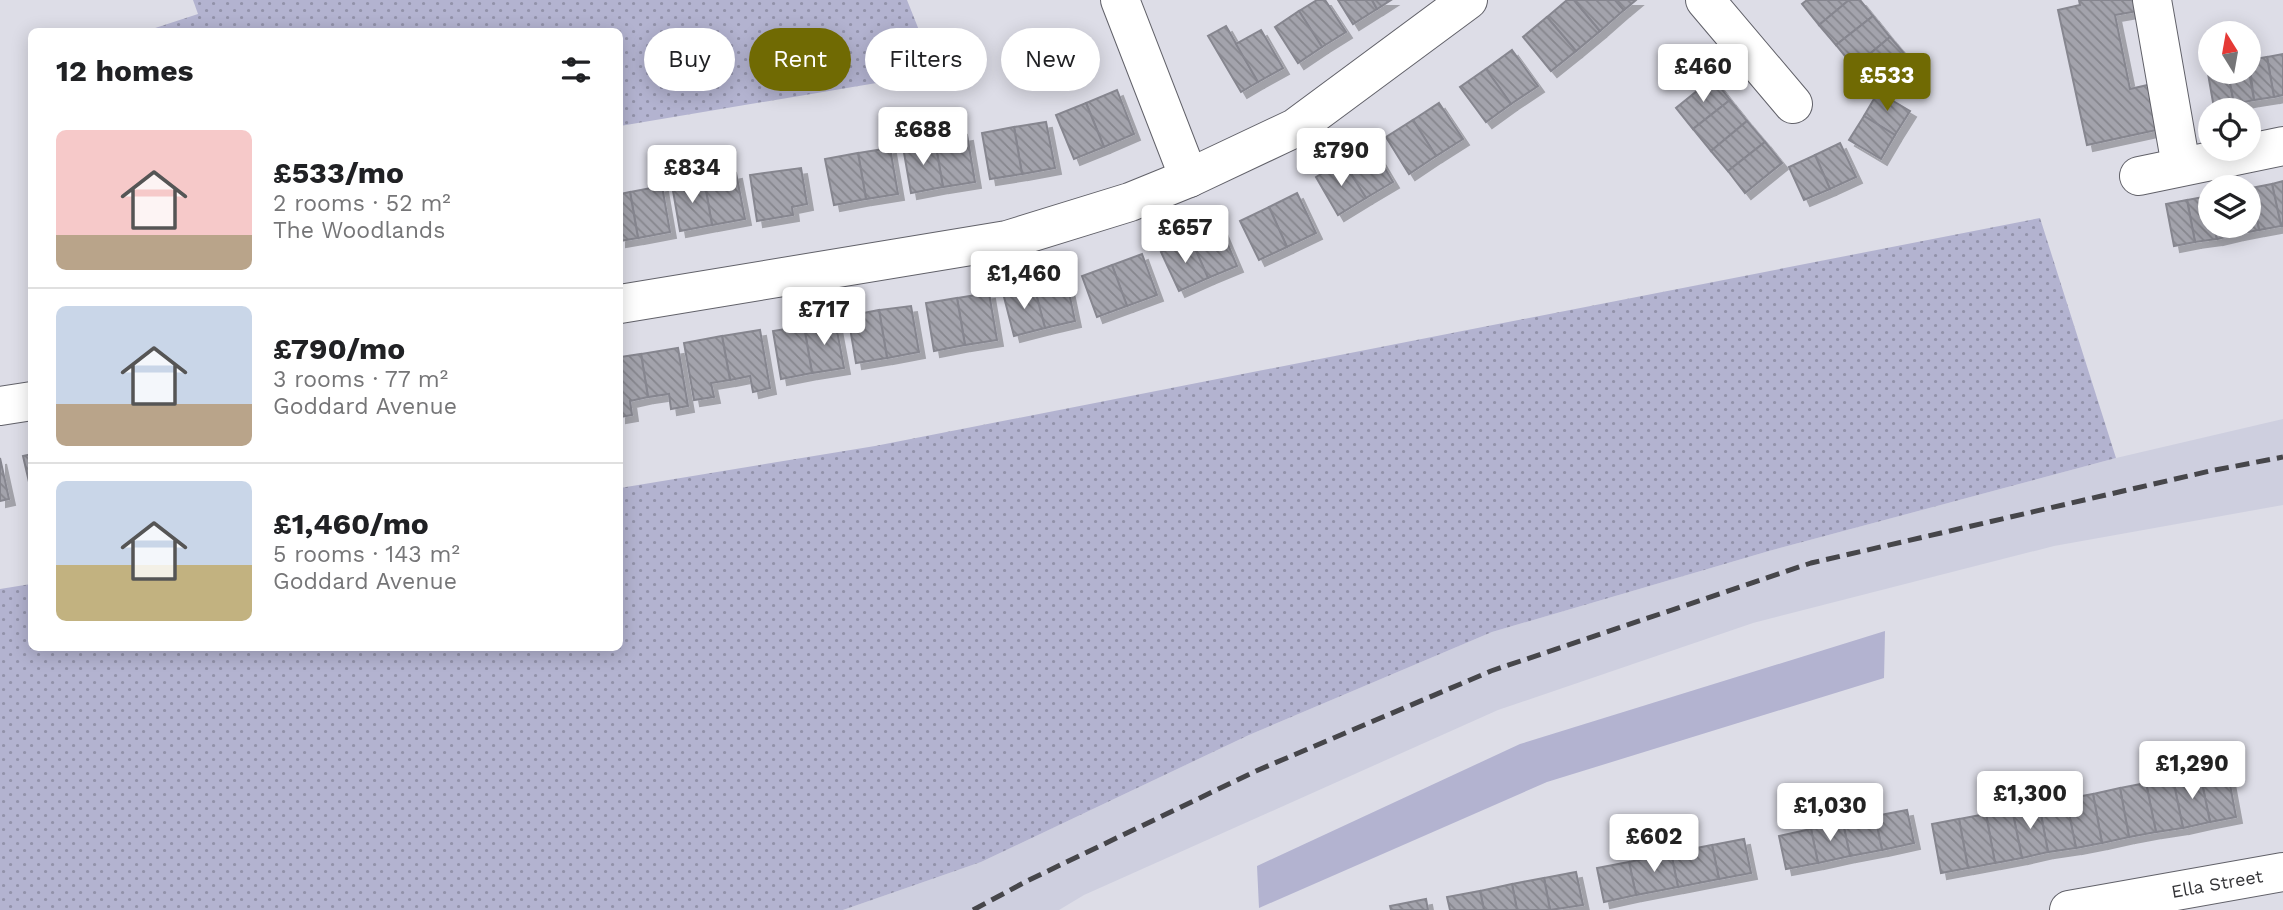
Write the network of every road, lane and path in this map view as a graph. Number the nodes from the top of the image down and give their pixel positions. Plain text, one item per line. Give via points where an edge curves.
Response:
1 (1120, 0) edge
2 (1468, 0) edge
3 (1704, 0) edge
4 (2152, 0) edge
5 (1793, 104) dead end
6 (2283, 146) edge
7 (2182, 166) junction
8 (2139, 176) dead end
9 (1189, 178) junction
10 (623, 304) edge
11 (28, 402) edge
12 (0, 406) edge
13 (2283, 872) edge
14 (2153, 903) edge
15 (2069, 910) edge

1 - 9 street
2 - 9 street via 1295,128
3 - 5 street
4 - 7 street
6 - 7 street
7 - 8 street
9 - 10 street via 1130,202 1007,240
11 - 12 street
13 - 14 street, Ella Street
14 - 15 street, Ella Street

